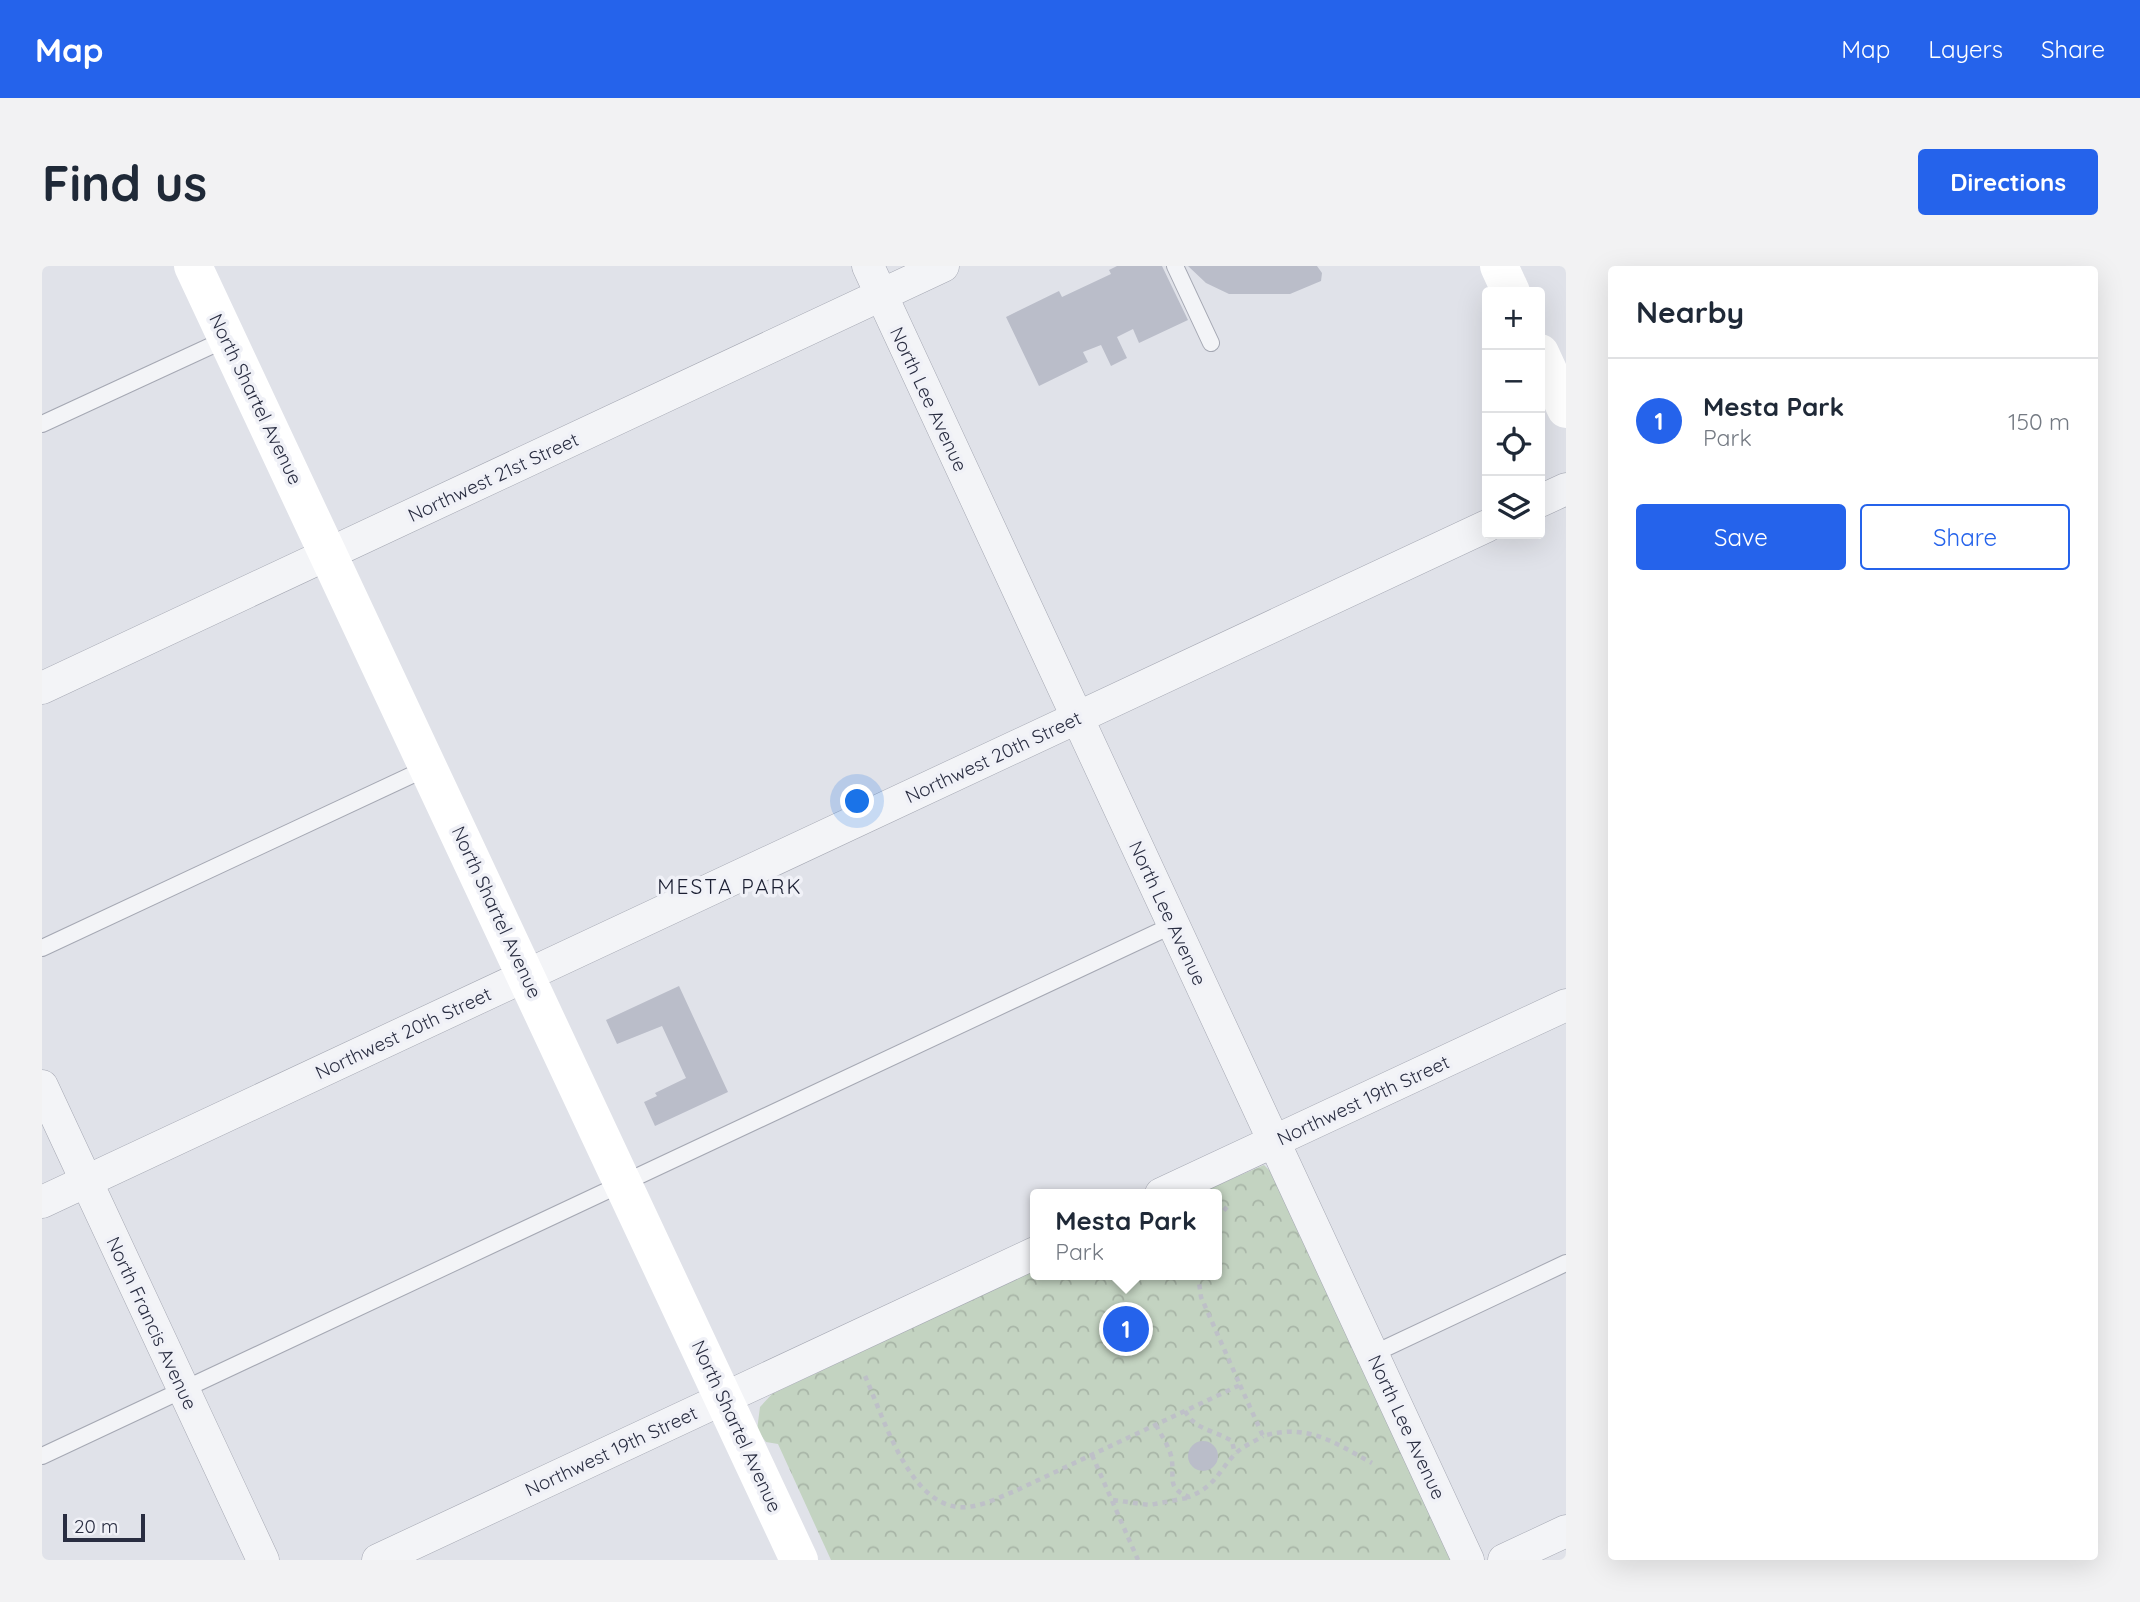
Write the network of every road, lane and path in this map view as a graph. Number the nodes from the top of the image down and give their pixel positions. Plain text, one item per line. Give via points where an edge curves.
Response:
1 (193, 266) edge
2 (867, 266) edge
3 (943, 266) edge
4 (1175, 266) edge
5 (1499, 266) edge
6 (1509, 287) edge
7 (881, 295) junction
8 (226, 339) junction
9 (1211, 343) dead end
10 (1545, 364) edge
11 (1566, 409) edge
12 (42, 424) edge
13 (1566, 489) edge
14 (1545, 500) edge
15 (1482, 528) edge
16 (330, 553) junction
17 (42, 688) edge
18 (1077, 718) junction
19 (429, 767) junction
20 (1174, 925) junction
21 (42, 948) edge
22 (526, 975) junction
23 (1566, 1005) edge
24 (42, 1086) edge
25 (1274, 1141) junction
26 (86, 1181) junction
27 (623, 1184) junction
28 (1172, 1189) edge
29 (42, 1202) edge
30 (1227, 1207) dead end
31 (1222, 1212) edge
32 (1030, 1255) edge
33 (1566, 1263) edge
34 (1198, 1280) edge
35 (1373, 1353) junction
36 (865, 1376) dead end
37 (1240, 1385) junction
38 (183, 1390) junction
39 (724, 1398) junction
40 (1185, 1411) junction
41 (1156, 1424) junction
42 (1263, 1436) junction
43 (1235, 1454) junction
44 (1092, 1455) junction
45 (42, 1456) edge
46 (1372, 1463) dead end
47 (1189, 1497) junction
48 (1112, 1500) junction
49 (1566, 1531) edge
50 (262, 1560) edge
51 (378, 1560) edge
52 (799, 1560) edge
53 (1138, 1560) edge
54 (1468, 1560) edge
55 (1504, 1560) edge

1 - 8 street, North Shartel Avenue
2 - 7 street, North Lee Avenue
3 - 7 street, Northwest 21st Street
4 - 9 lane
5 - 6 street
7 - 16 street, Northwest 21st Street
7 - 18 street, North Lee Avenue
8 - 12 lane
8 - 16 street, North Shartel Avenue
10 - 11 street
13 - 14 street
15 - 18 street, Northwest 20th Street
16 - 17 street, Northwest 21st Street
16 - 19 street, North Shartel Avenue
18 - 20 street, North Lee Avenue
18 - 22 street, Northwest 20th Street
19 - 21 lane
19 - 22 street, North Shartel Avenue
20 - 25 street, North Lee Avenue
20 - 27 lane
22 - 26 street, Northwest 20th Street
22 - 27 street, North Shartel Avenue
23 - 25 street, Northwest 19th Street
24 - 26 street, North Francis Avenue
25 - 28 street, Northwest 19th Street
25 - 35 street, North Lee Avenue
26 - 29 street, Northwest 20th Street
26 - 38 street, North Francis Avenue
27 - 38 lane
27 - 39 street, North Shartel Avenue
30 - 31 path
32 - 39 street, Northwest 19th Street
33 - 35 lane
34 - 37 path via 1200,1297
35 - 54 street, North Lee Avenue
36 - 44 path via 908,1471 923,1491 941,1502 958,1507 978,1505
37 - 40 path
37 - 42 path
38 - 45 lane
38 - 50 street, North Francis Avenue
39 - 51 street, Northwest 19th Street
39 - 52 street, North Shartel Avenue
40 - 41 path
40 - 43 path via 1199,1428 1232,1441
41 - 44 path
41 - 47 path via 1172,1459 1171,1479 1179,1493
42 - 43 path
42 - 46 path via 1285,1429 1304,1431
43 - 47 path via 1219,1478
44 - 48 path
47 - 48 path via 1149,1505
48 - 53 path
49 - 55 street

